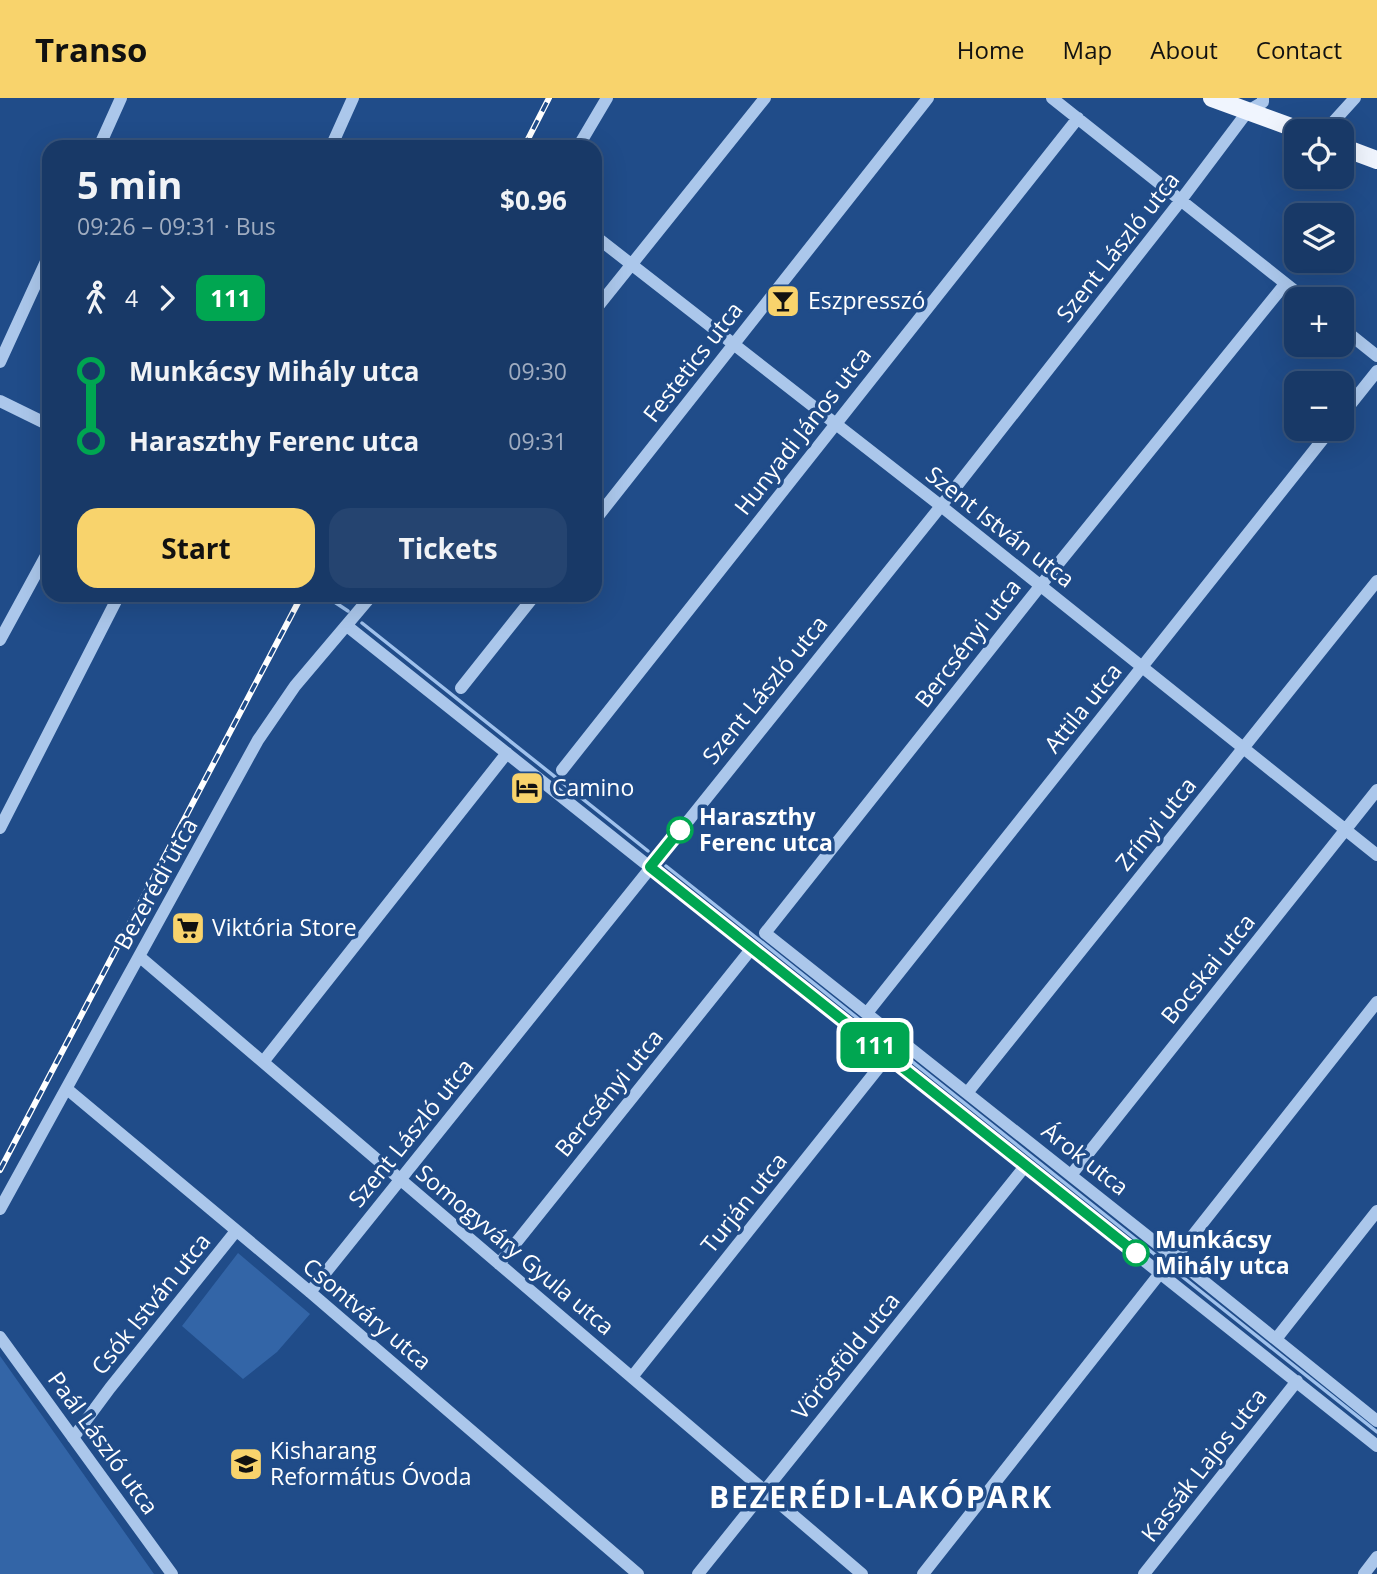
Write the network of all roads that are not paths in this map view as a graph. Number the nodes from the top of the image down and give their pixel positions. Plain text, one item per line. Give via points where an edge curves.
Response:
1 (121, 98) edge
2 (353, 98) edge
3 (607, 98) edge
4 (765, 98) edge
5 (928, 98) edge
6 (1052, 98) edge
7 (1212, 98) edge
8 (1263, 98) edge
9 (1355, 98) edge
10 (1248, 111) junction
11 (1077, 118) junction
12 (1336, 119) edge
13 (1284, 124) edge
14 (102, 140) edge
15 (334, 140) edge
16 (582, 140) edge
17 (1354, 151) edge
18 (1377, 160) edge
19 (1181, 201) junction
20 (602, 241) edge
21 (631, 264) junction
22 (42, 270) edge
23 (1285, 284) junction
24 (1289, 287) edge
25 (602, 301) edge
26 (1354, 338) edge
27 (734, 345) junction
28 (1377, 356) edge
29 (0, 362) edge
30 (1377, 372) edge
31 (1354, 400) edge
32 (0, 401) edge
33 (42, 422) edge
34 (836, 424) junction
35 (1322, 441) edge
36 (941, 506) junction
37 (602, 511) edge
38 (42, 563) edge
39 (1377, 582) edge
40 (1041, 586) junction
41 (116, 602) edge
42 (366, 602) edge
43 (529, 602) edge
44 (347, 626) junction
45 (0, 640) edge
46 (1142, 668) junction
47 (461, 688) dead end
48 (1244, 748) junction
49 (507, 753) junction
50 (562, 770) dead end
51 (1377, 790) edge
52 (0, 828) edge
53 (1346, 830) junction
54 (1377, 855) edge
55 (650, 867) junction
56 (765, 933) joint
57 (752, 948) junction
58 (140, 957) junction
59 (1377, 1002) edge
60 (866, 1013) junction
61 (888, 1056) junction
62 (263, 1062) junction
63 (67, 1089) junction
64 (967, 1093) junction
65 (1026, 1165) junction
66 (1071, 1175) junction
67 (401, 1180) junction
68 (0, 1209) edge
69 (1377, 1211) edge
70 (236, 1231) junction
71 (1175, 1258) junction
72 (499, 1264) junction
73 (1161, 1272) junction
74 (310, 1292) junction
75 (0, 1337) edge
76 (1276, 1339) junction
77 (632, 1377) junction
78 (1297, 1381) junction
79 (1375, 1416) edge
80 (73, 1438) junction
81 (1377, 1446) edge
82 (765, 1491) junction
83 (1377, 1557) edge
84 (172, 1574) edge
85 (638, 1574) edge
86 (698, 1574) edge
87 (862, 1574) edge
88 (923, 1574) edge
89 (1144, 1574) edge
90 (1364, 1574) edge

1 - 14 street
2 - 15 street
3 - 16 street
4 - 21 street
5 - 27 street, Festetics utca
6 - 11 street
7 - 10 main road
8 - 10 street, Szent László utca
9 - 12 street
10 - 13 main road
10 - 19 street, Szent László utca
11 - 19 street
11 - 34 street, Hunyadi János utca
17 - 18 main road
19 - 23 street
19 - 36 street, Szent László utca
20 - 21 street, Szent István utca
21 - 25 street
21 - 27 street, Szent István utca
22 - 29 street
23 - 24 street
23 - 40 street, Bercsényi utca
26 - 28 street
27 - 34 street, Szent István utca
27 - 37 street, Festetics utca
30 - 31 street
32 - 33 street
34 - 36 street, Szent István utca
34 - 50 street, Hunyadi János utca
35 - 46 street, Attila utca
36 - 40 street, Szent István utca
36 - 55 street, Szent László utca
38 - 45 street
39 - 48 street, Zrínyi utca
40 - 46 street, Szent István utca
40 - 56 street, Bercsényi utca
41 - 52 street
42 - 44 street, Bezerédi utca
43 - 47 street
44 - 49 street
44 - 58 street, Bezerédi utca via 295,686 258,740
46 - 48 street, Szent István utca
46 - 60 street, Attila utca
48 - 53 street, Szent István utca
48 - 64 street, Zrínyi utca
49 - 55 street
49 - 62 street
51 - 53 street, Bocskai utca
53 - 54 street, Szent István utca
53 - 66 street, Bocskai utca
55 - 57 street
55 - 67 street, Szent László utca
56 - 60 street, Árok utca
57 - 61 street
57 - 72 street, Bercsényi utca
58 - 62 street, Somogyváry Gyula utca
58 - 63 street, Bezerédi utca
59 - 71 street
60 - 64 street, Árok utca
61 - 65 street
61 - 77 street, Turján utca
62 - 67 street, Somogyváry Gyula utca
63 - 68 street, Bezerédi utca
63 - 70 street, Csontváry utca
64 - 66 street, Árok utca
65 - 73 street
65 - 82 street, Vörösföld utca
66 - 71 street, Árok utca
67 - 72 street, Somogyváry Gyula utca
67 - 74 street, Szent László utca
69 - 76 street
70 - 74 street, Csontváry utca
70 - 80 street, Csók István utca
71 - 73 street
71 - 76 street, Árok utca
72 - 77 street, Somogyváry Gyula utca
73 - 78 street
73 - 88 street
74 - 85 street, Csontváry utca
75 - 80 street, Paál László utca
76 - 79 street, Árok utca
77 - 82 street, Somogyváry Gyula utca
78 - 81 street
78 - 89 street, Kassák Lajos utca
80 - 84 street, Paál László utca
82 - 86 street, Vörösföld utca
82 - 87 street, Somogyváry Gyula utca
83 - 90 street

